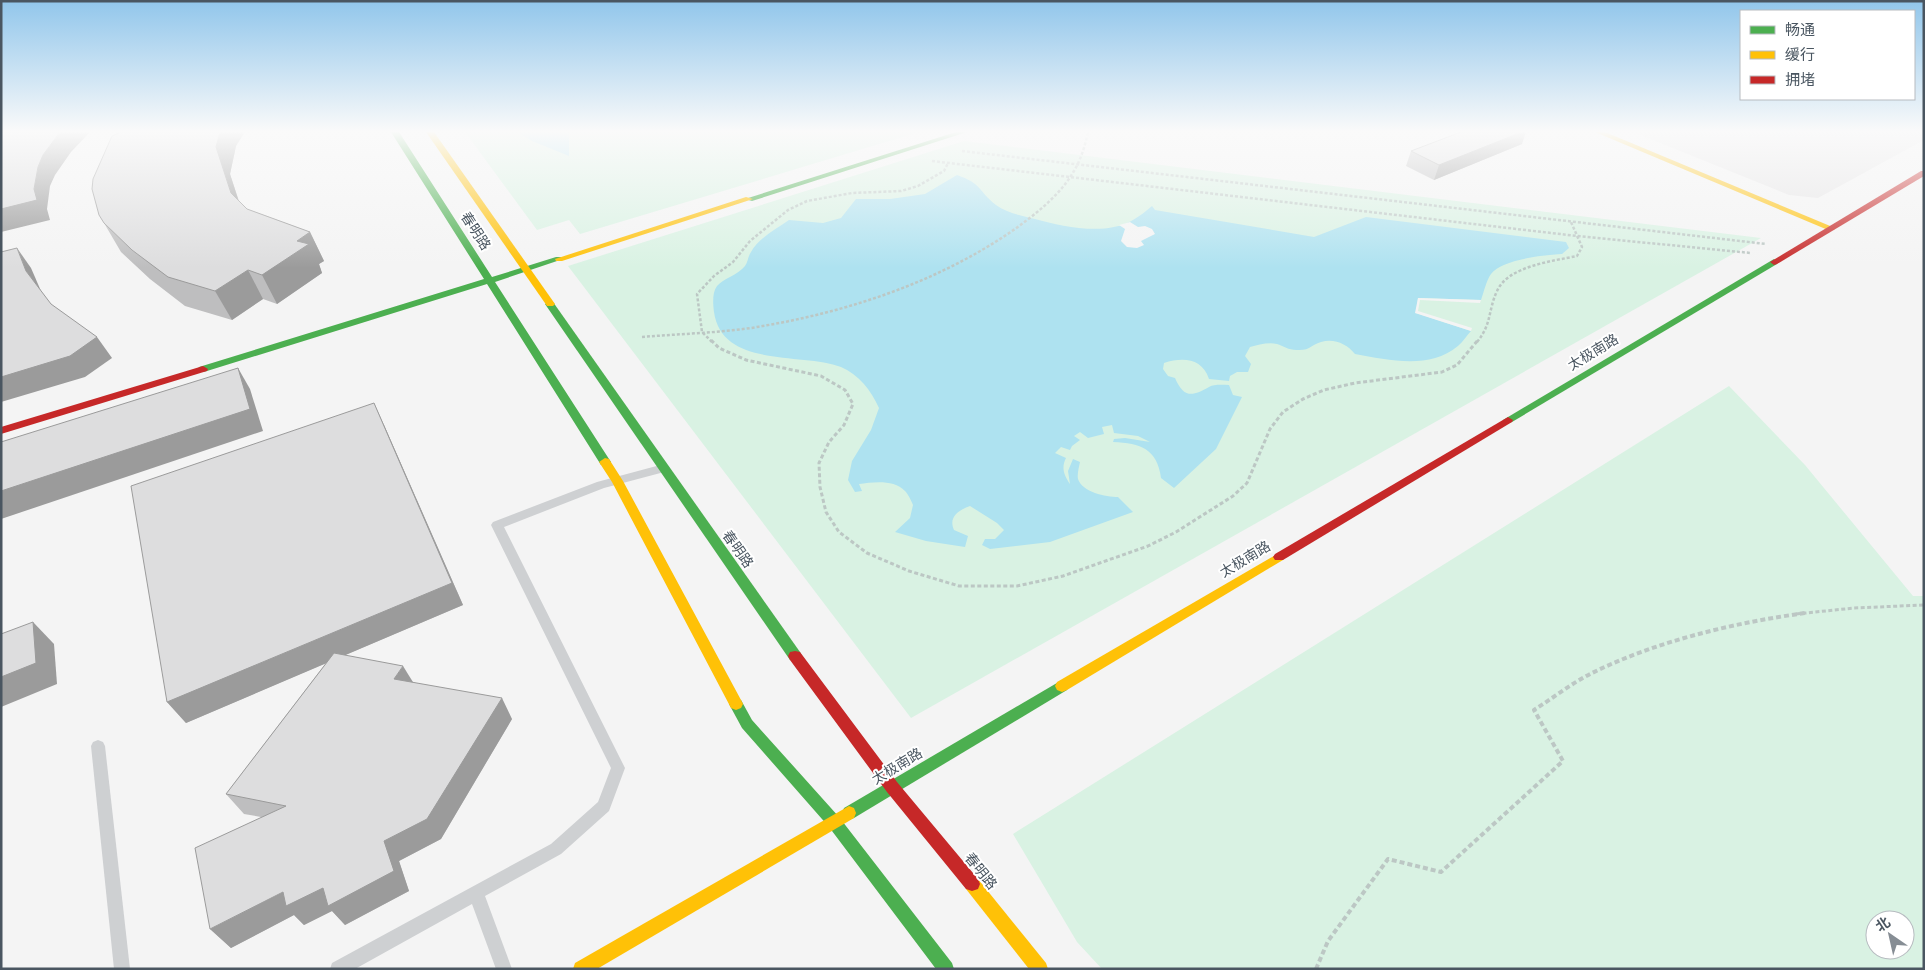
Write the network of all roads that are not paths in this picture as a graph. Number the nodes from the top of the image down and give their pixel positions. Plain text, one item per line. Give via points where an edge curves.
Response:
1 (424, 177) edge
2 (461, 177) edge
3 (819, 177) edge
4 (1708, 177) edge
5 (1917, 177) edge
6 (1831, 228) junction
7 (526, 270) junction
8 (490, 281) junction
9 (1, 431) edge
10 (664, 468) junction
11 (617, 481) junction
12 (98, 746) dead end
13 (892, 787) junction
14 (834, 822) junction
15 (476, 893) junction
16 (122, 969) edge
17 (338, 969) edge
18 (504, 969) edge
19 (581, 969) edge
20 (946, 969) edge
21 (1040, 969) edge

1 - 8 main road, 春明路
2 - 7 main road, 春明路
3 - 7 main road
4 - 6 main road
5 - 6 main road, 太极南路
6 - 13 main road, 太极南路
7 - 8 main road
7 - 10 main road, 春明路
8 - 9 main road
8 - 11 main road, 春明路
10 - 11 lane
10 - 13 main road, 春明路 via 819,691
11 - 14 main road, 春明路 via 747,724
11 - 15 lane via 497,525 618,768 604,806 556,849
12 - 16 lane
13 - 14 main road, 太极南路
13 - 21 main road, 春明路
14 - 19 main road, 太极南路
14 - 20 main road, 春明路
15 - 17 lane
15 - 18 lane

